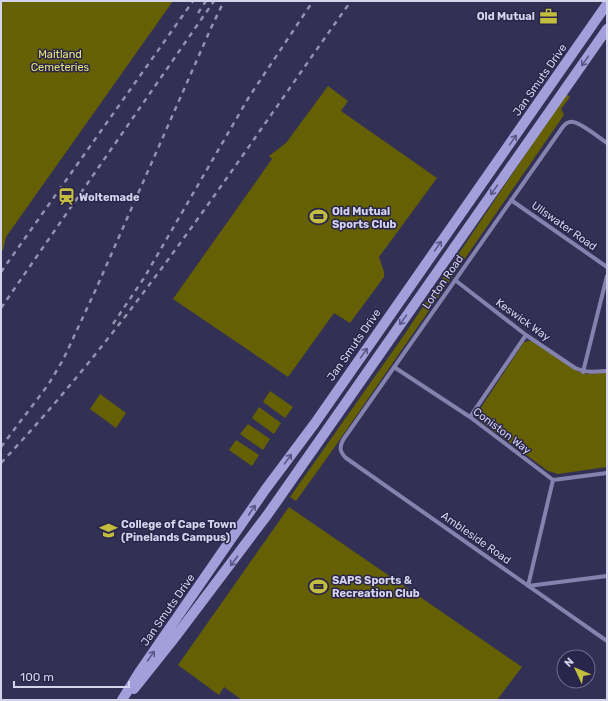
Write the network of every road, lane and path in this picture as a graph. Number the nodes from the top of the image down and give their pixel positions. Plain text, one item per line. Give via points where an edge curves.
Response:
1 (607, 4) edge
2 (607, 29) edge
3 (607, 143) edge
4 (511, 200) junction
5 (607, 267) edge
6 (607, 276) edge
7 (455, 280) junction
8 (526, 335) junction
9 (394, 367) junction
10 (607, 371) edge
11 (583, 372) junction
12 (470, 417) junction
13 (340, 447) joint
14 (607, 473) edge
15 (553, 480) junction
16 (607, 576) edge
17 (528, 586) junction
18 (607, 641) edge
19 (123, 700) edge

19 -> 1 main road, Jan Smuts Drive via 140,671 265,490 315,423
2 -> 19 main road, Jan Smuts Drive via 264,519 148,673
3 - 4 street, Lorton Road via 578,123 567,122
4 - 5 street, Ullswater Road
4 - 7 street, Lorton Road
6 - 11 street
7 - 8 street, Keswick Way
7 - 9 street, Lorton Road
8 - 11 street, Keswick Way
8 - 12 street
9 - 12 street, Coniston Way
9 - 13 street, Lorton Road
10 - 11 street
12 - 15 street, Coniston Way
13 - 17 street, Ambleside Road via 346,458
14 - 15 street
15 - 17 street
16 - 17 street
17 - 18 street, Ambleside Road

